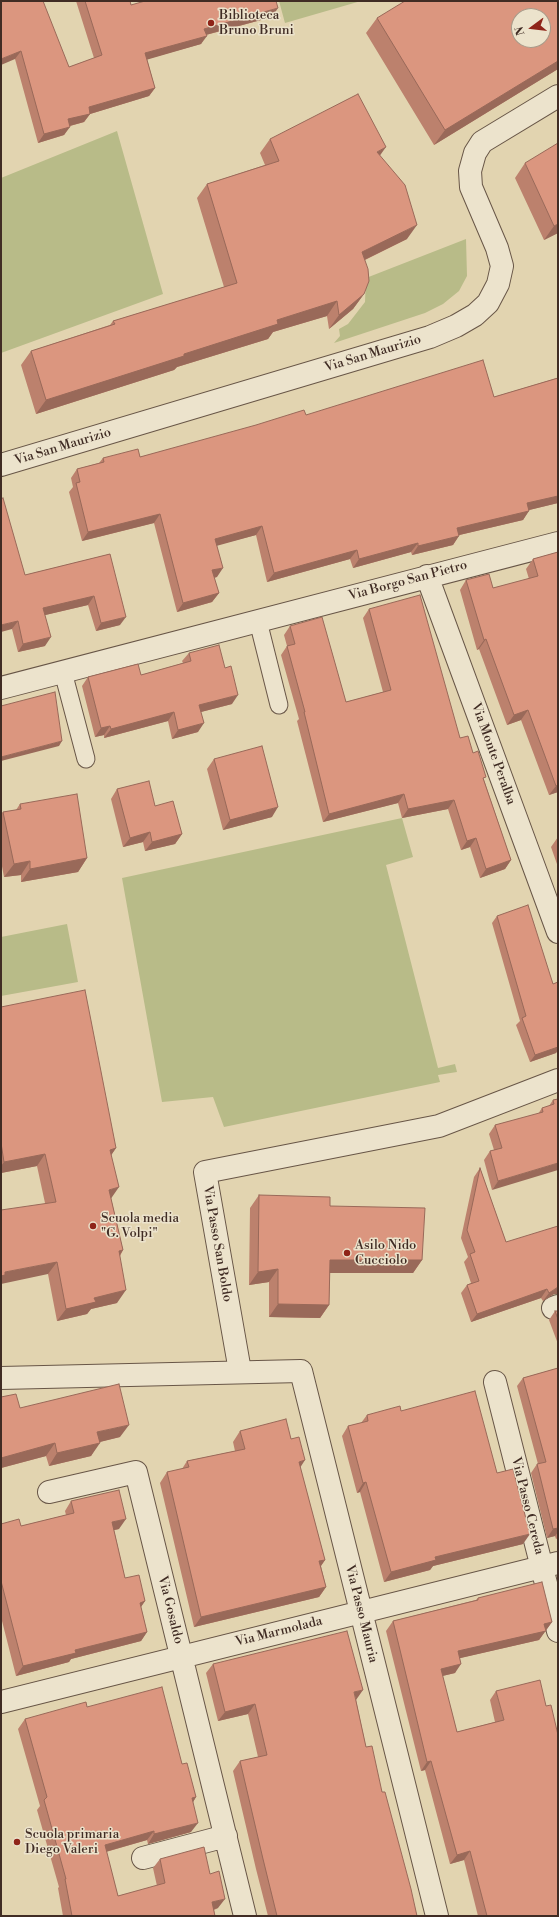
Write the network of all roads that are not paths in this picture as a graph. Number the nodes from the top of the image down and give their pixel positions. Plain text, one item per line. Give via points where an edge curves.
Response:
1 (558, 96) edge
2 (1, 465) edge
3 (558, 543) edge
4 (427, 576) junction
5 (258, 621) junction
6 (63, 672) junction
7 (1, 688) edge
8 (279, 705) dead end
9 (86, 759) dead end
10 (558, 932) edge
11 (558, 1080) edge
12 (240, 1371) junction
13 (1, 1378) edge
14 (495, 1382) dead end
15 (49, 1492) dead end
16 (550, 1565) edge
17 (361, 1612) junction
18 (558, 1631) edge
19 (181, 1656) junction
20 (1, 1702) edge
21 (226, 1836) junction
22 (143, 1858) dead end
23 (246, 1916) edge
24 (437, 1916) edge

1 - 2 street, Via San Maurizio via 482,142 475,153 470,171 471,187 502,266 498,284 488,302 475,315 430,337
3 - 4 street, Via Borgo San Pietro
4 - 5 street, Via Borgo San Pietro
4 - 10 street, Via Monte Peralba
5 - 6 street, Via Borgo San Pietro
5 - 8 lane
6 - 7 street, Via Borgo San Pietro
6 - 9 lane
11 - 12 street, Via Passo San Boldo via 439,1126 205,1172
12 - 13 street
12 - 17 street, Via Passo Mauria via 301,1371
14 - 16 street, Via Passo Cereda
15 - 19 street, Via Gosaldo via 136,1472
16 - 17 street, Via Marmolada
16 - 18 street, Via Passo Cereda
17 - 19 street, Via Marmolada
17 - 24 street, Via Passo Mauria
19 - 20 street, Via Marmolada
19 - 21 street, Via Gosaldo
21 - 22 street
21 - 23 street, Via Gosaldo

